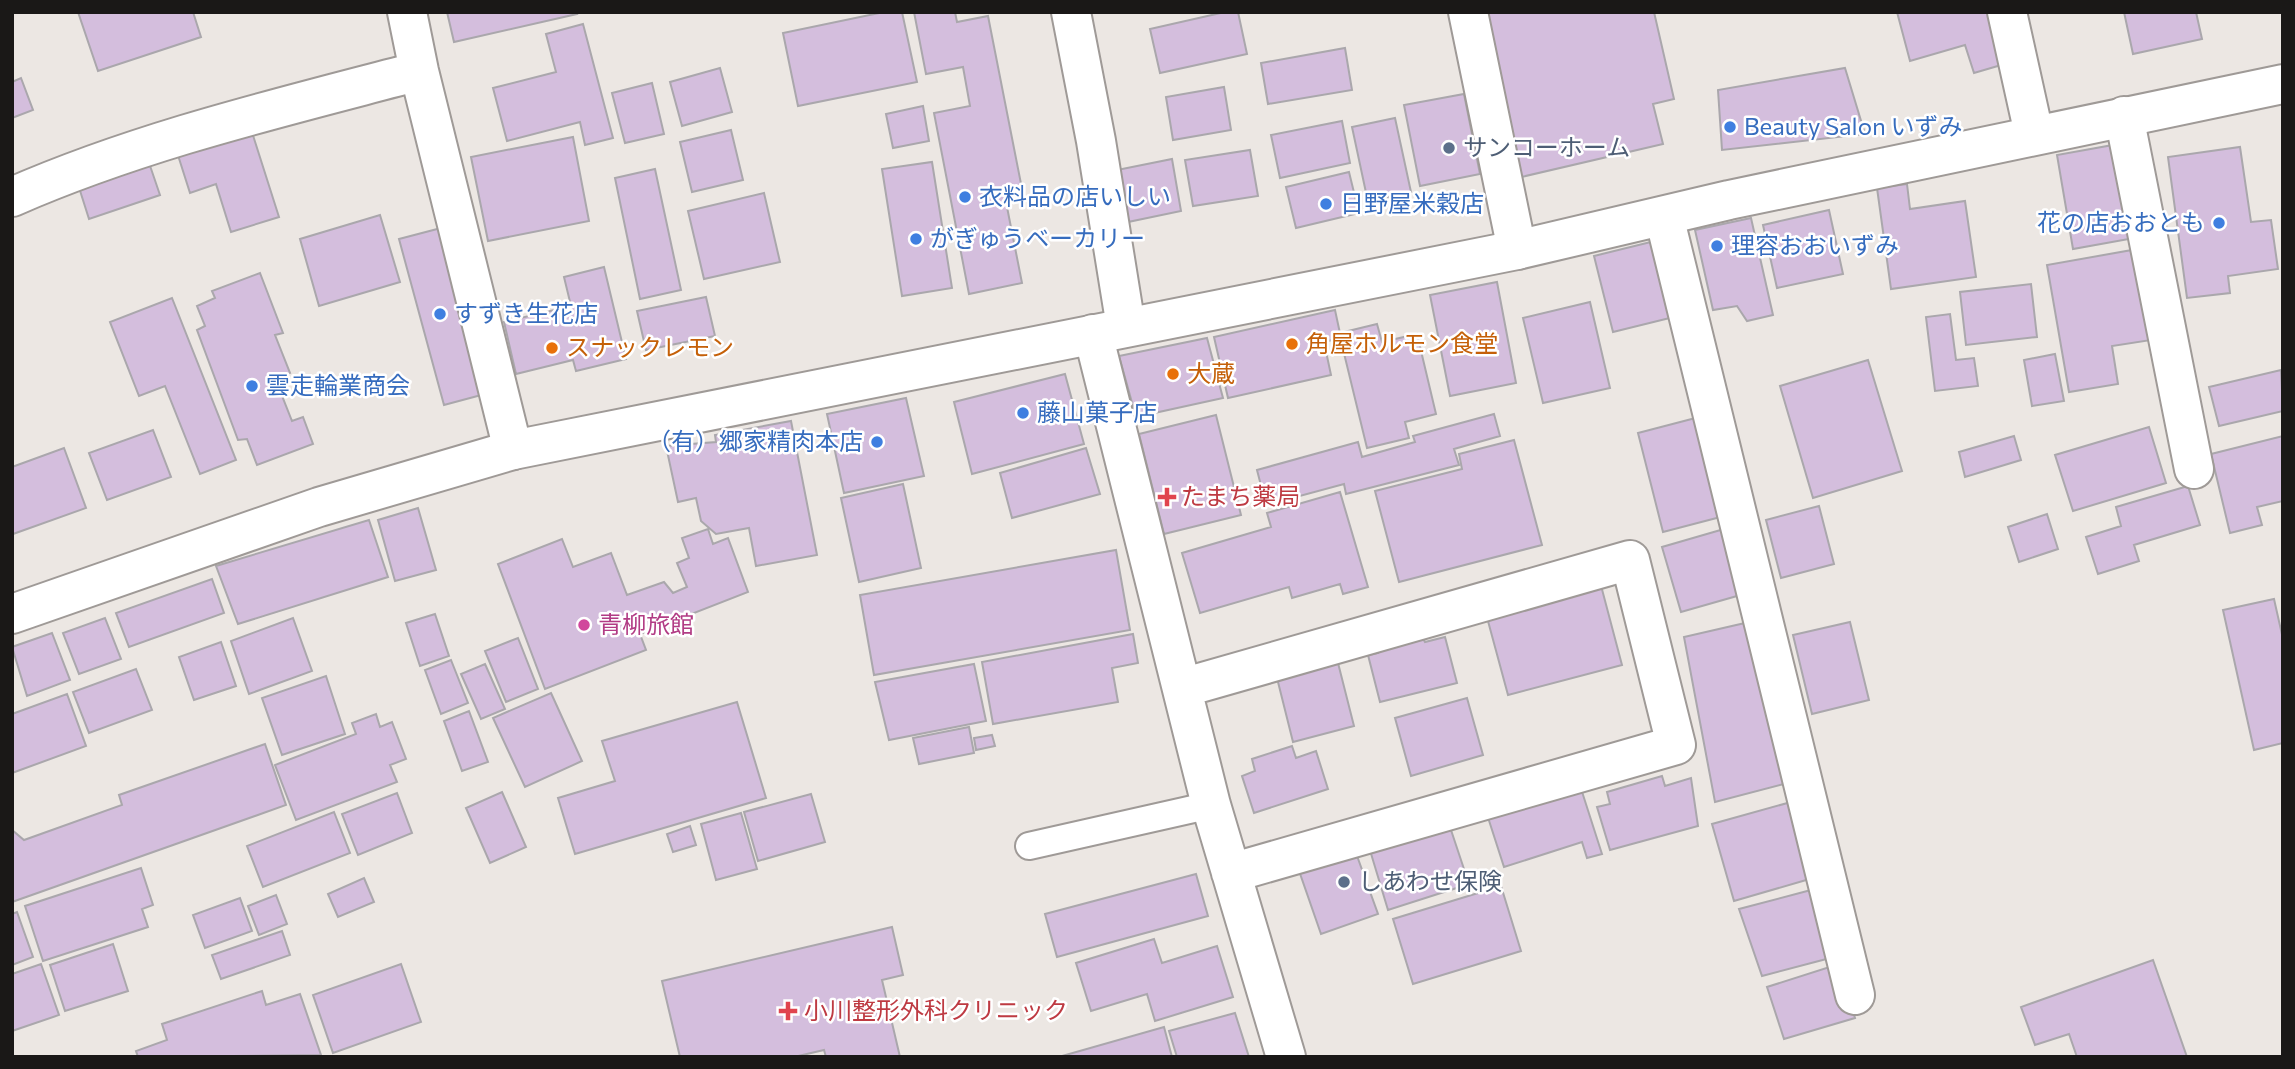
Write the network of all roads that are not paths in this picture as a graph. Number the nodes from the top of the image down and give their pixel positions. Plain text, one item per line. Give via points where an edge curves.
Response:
1 (407, 12) edge
2 (1070, 12) edge
3 (1468, 12) edge
4 (2007, 12) edge
5 (419, 71) junction
6 (2283, 84) edge
7 (2124, 116) junction
8 (2034, 134) junction
9 (12, 197) edge
10 (1664, 216) junction
11 (1517, 250) junction
12 (1110, 331) junction
13 (513, 450) junction
14 (2194, 469) dead end
15 (12, 614) edge
16 (1182, 688) junction
17 (1211, 805) junction
18 (1029, 846) dead end
19 (1231, 873) junction
20 (1855, 995) dead end
21 (1286, 1057) edge

1 - 5 street
2 - 12 street via 1096,141
3 - 11 street
4 - 8 street
5 - 9 street via 226,123
5 - 13 street
6 - 7 street
7 - 8 street
7 - 14 street
8 - 10 street
10 - 11 street
10 - 20 street
11 - 12 street
12 - 13 street
12 - 16 street
13 - 15 street via 319,507
16 - 17 street
16 - 19 street via 1630,560 1676,745
17 - 18 lane
17 - 19 street
19 - 21 street

